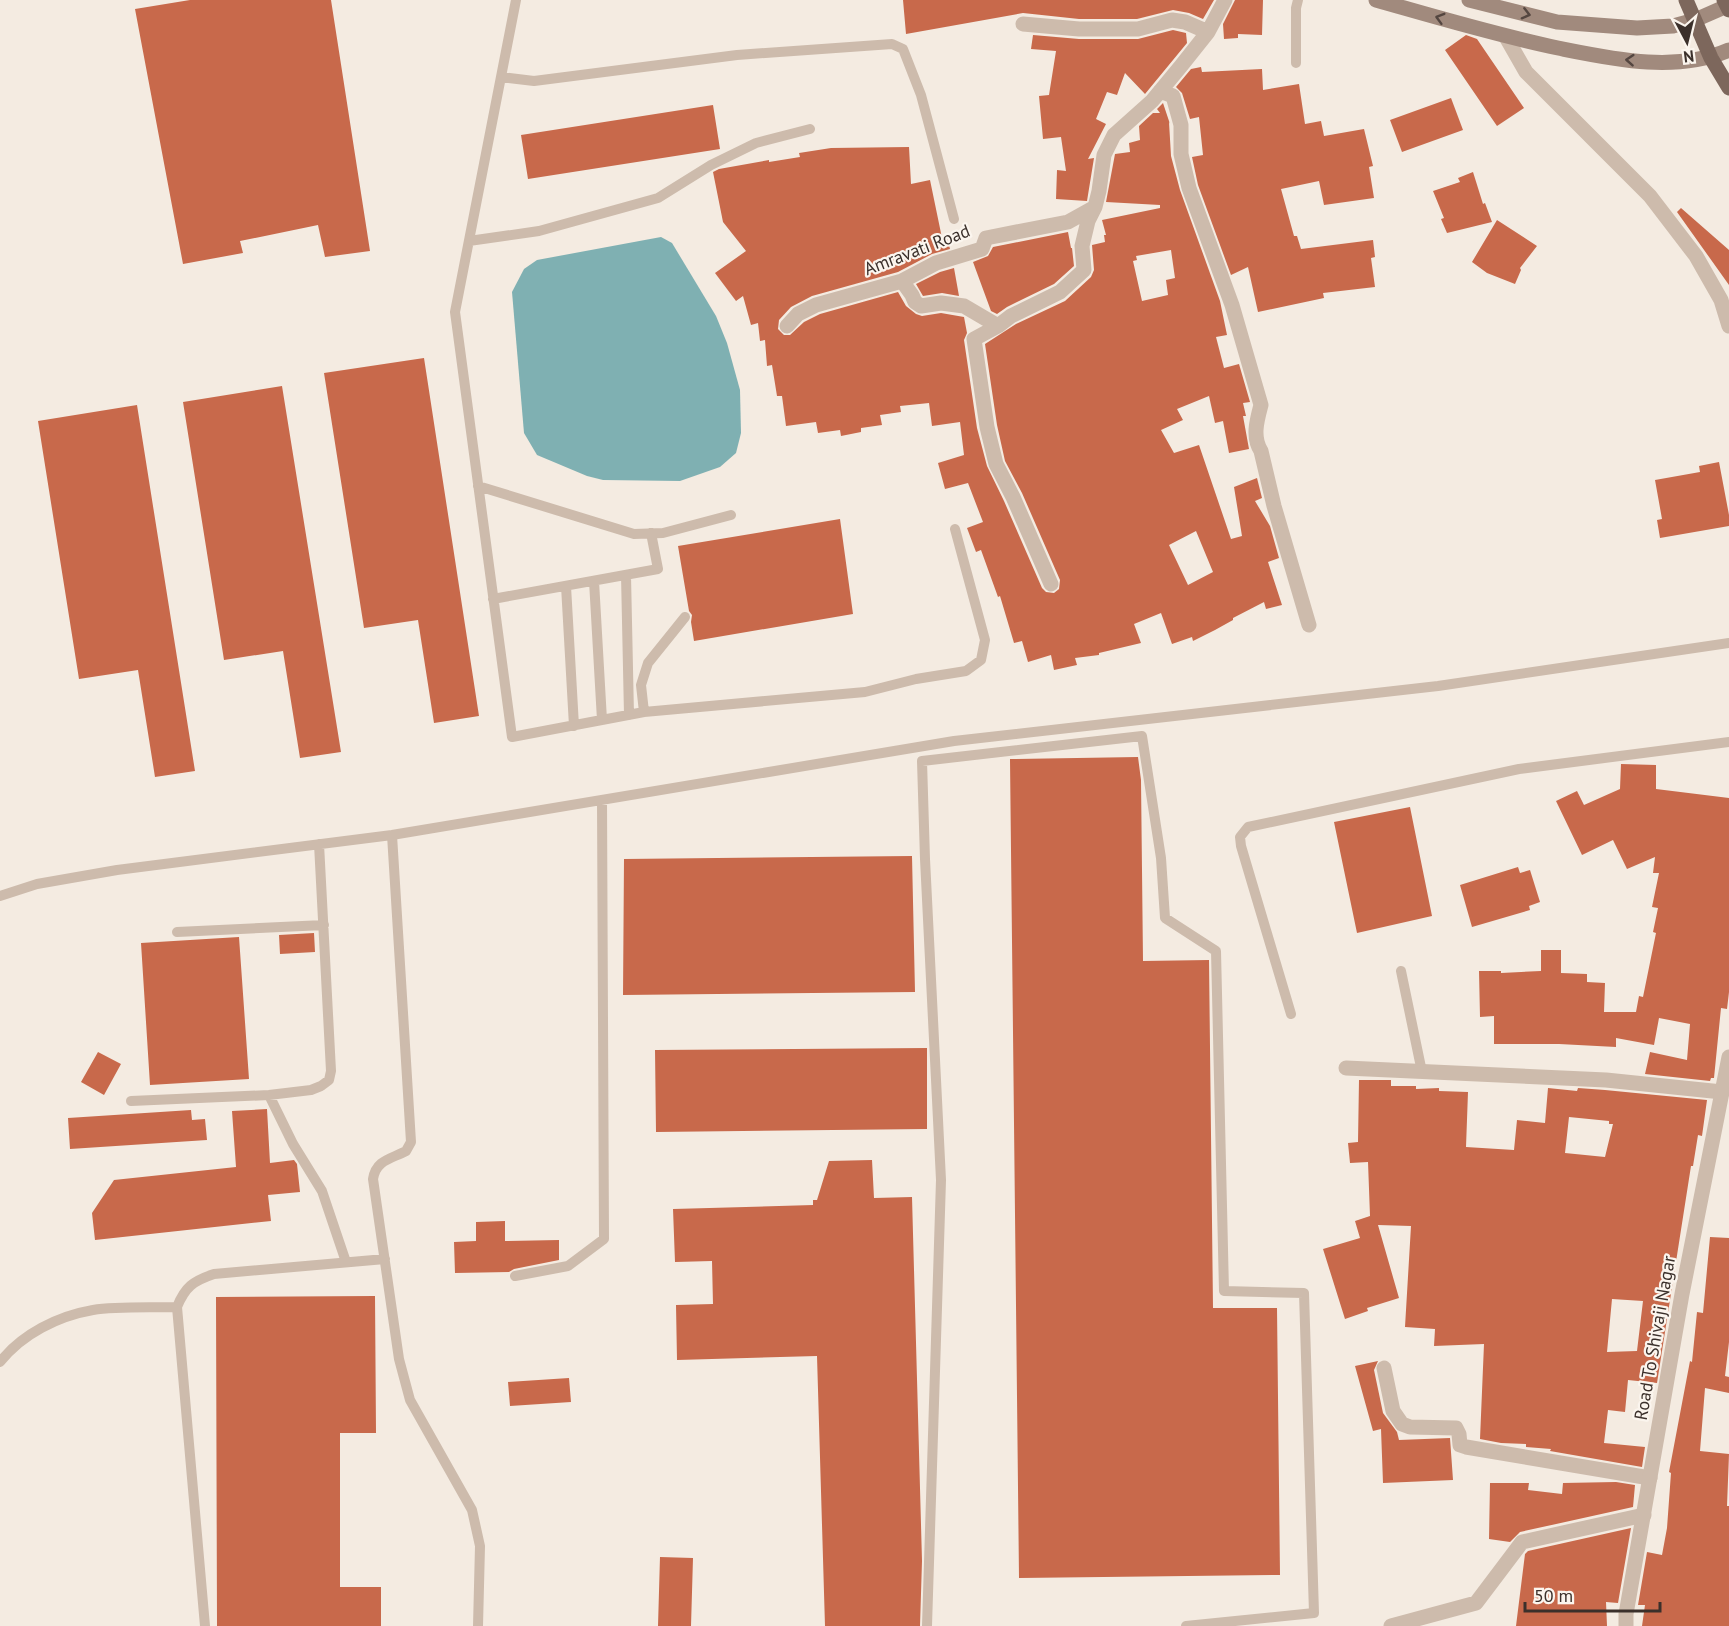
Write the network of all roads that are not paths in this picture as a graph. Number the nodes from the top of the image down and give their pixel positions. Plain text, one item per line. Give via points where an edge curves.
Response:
1 (516, 0) edge
2 (1225, 0) edge
3 (1298, 0) edge
4 (1376, 0) edge
5 (1469, 0) edge
6 (1686, 0) edge
7 (1727, 5) edge
8 (1695, 20) junction
9 (1023, 24) dead end
10 (1208, 32) junction
11 (1506, 37) junction
12 (1729, 50) edge
13 (1711, 58) junction
14 (1296, 63) dead end
15 (501, 77) junction
16 (1729, 88) edge
17 (1160, 91) junction
18 (810, 129) dead end
19 (1095, 207) junction
20 (954, 219) dead end
21 (469, 241) junction
22 (902, 281) junction
23 (787, 326) dead end
24 (998, 326) junction
25 (1729, 326) edge
26 (478, 486) junction
27 (731, 515) dead end
28 (955, 529) dead end
29 (651, 533) junction
30 (626, 575) junction
31 (594, 581) junction
32 (1051, 584) dead end
33 (566, 586) junction
34 (493, 600) junction
35 (685, 617) dead end
36 (1309, 625) dead end
37 (1729, 643) edge
38 (645, 712) junction
39 (629, 715) junction
40 (602, 720) junction
41 (574, 726) junction
42 (1729, 742) edge
43 (602, 800) junction
44 (392, 835) junction
45 (320, 844) junction
46 (0, 896) edge
47 (324, 925) junction
48 (177, 932) dead end
49 (1401, 971) dead end
50 (1291, 1014) dead end
51 (1729, 1057) edge
52 (1346, 1068) dead end
53 (1422, 1072) junction
54 (1722, 1092) junction
55 (269, 1095) junction
56 (131, 1101) dead end
57 (385, 1259) junction
58 (346, 1262) junction
59 (515, 1276) dead end
60 (177, 1307) junction
61 (0, 1362) edge
62 (1384, 1368) dead end
63 (1650, 1478) junction
64 (1644, 1515) junction
65 (205, 1626) edge
66 (478, 1626) edge
67 (927, 1626) edge
68 (1186, 1626) edge
69 (1391, 1626) edge
70 (1626, 1626) edge

1 - 15 lane
2 - 10 street
3 - 14 lane
11 -> 4 main road
5 -> 8 main road via 1557,22 1636,28 1673,27
6 - 8 main road
7 - 8 main road
8 - 13 main road
9 - 10 street via 1138,29 1172,20 1185,21
10 - 17 street
13 -> 11 main road via 1661,62 1612,59
11 - 25 street via 1526,72 1650,196 1696,256 1721,300
12 - 13 main road
13 - 16 main road
15 - 20 lane via 534,81 737,55 892,44 903,49 921,95
15 - 21 lane
17 - 19 street via 1114,135 1104,155
17 - 36 street via 1173,96 1189,188 1232,304 1262,405 1256,421 1257,444
18 - 21 lane via 756,143 658,198 539,231
19 - 22 street, Amravati Road via 1068,222 986,237 982,249 936,263
19 - 24 street via 1082,246 1083,270 1060,292
21 - 26 lane via 455,312
22 - 23 street, Amravati Road via 816,306 798,314
22 - 24 street via 921,306 964,306
24 - 32 street via 974,339 987,427 996,464
26 - 29 lane via 634,534
26 - 34 lane
27 - 29 lane
28 - 38 lane via 985,640 981,660 966,671 916,678 865,692
29 - 30 lane via 658,569
30 - 31 lane
30 - 39 lane
31 - 33 lane
31 - 40 lane
33 - 34 lane
33 - 41 lane
34 - 41 lane via 512,737
35 - 38 lane via 648,663 641,685
37 - 43 lane via 1438,686 954,741
38 - 39 lane
39 - 40 lane
40 - 41 lane
42 - 50 lane via 1519,769 1248,827 1240,837 1241,846
43 - 44 lane
43 - 59 lane via 604,1239 568,1266
44 - 45 lane
44 - 57 lane via 411,1142 406,1151 383,1161 374,1173
45 - 46 lane via 117,870 37,884
45 - 47 lane
47 - 48 lane
47 - 55 lane via 329,1080 311,1090
49 - 53 lane
51 - 54 street, Road To Shivaji Nagar
52 - 53 street
53 - 54 street via 1606,1080
54 - 63 street, Road To Shivaji Nagar
55 - 56 lane
55 - 58 lane via 322,1191
57 - 58 lane
57 - 66 lane via 399,1359 410,1400 472,1510 480,1546
58 - 60 lane via 213,1274 199,1279 184,1292
60 - 61 lane via 93,1310 53,1322 8,1352
60 - 65 lane
62 - 63 street via 1393,1411 1402,1424 1456,1428 1460,1445 1466,1447
63 - 64 street, Road To Shivaji Nagar
64 - 69 street via 1522,1542 1476,1603
64 - 70 street, Road To Shivaji Nagar
67 - 68 lane via 941,1180 922,761 1142,736 1161,858 1165,918 1216,951 1224,1291 1304,1293 1314,1613

